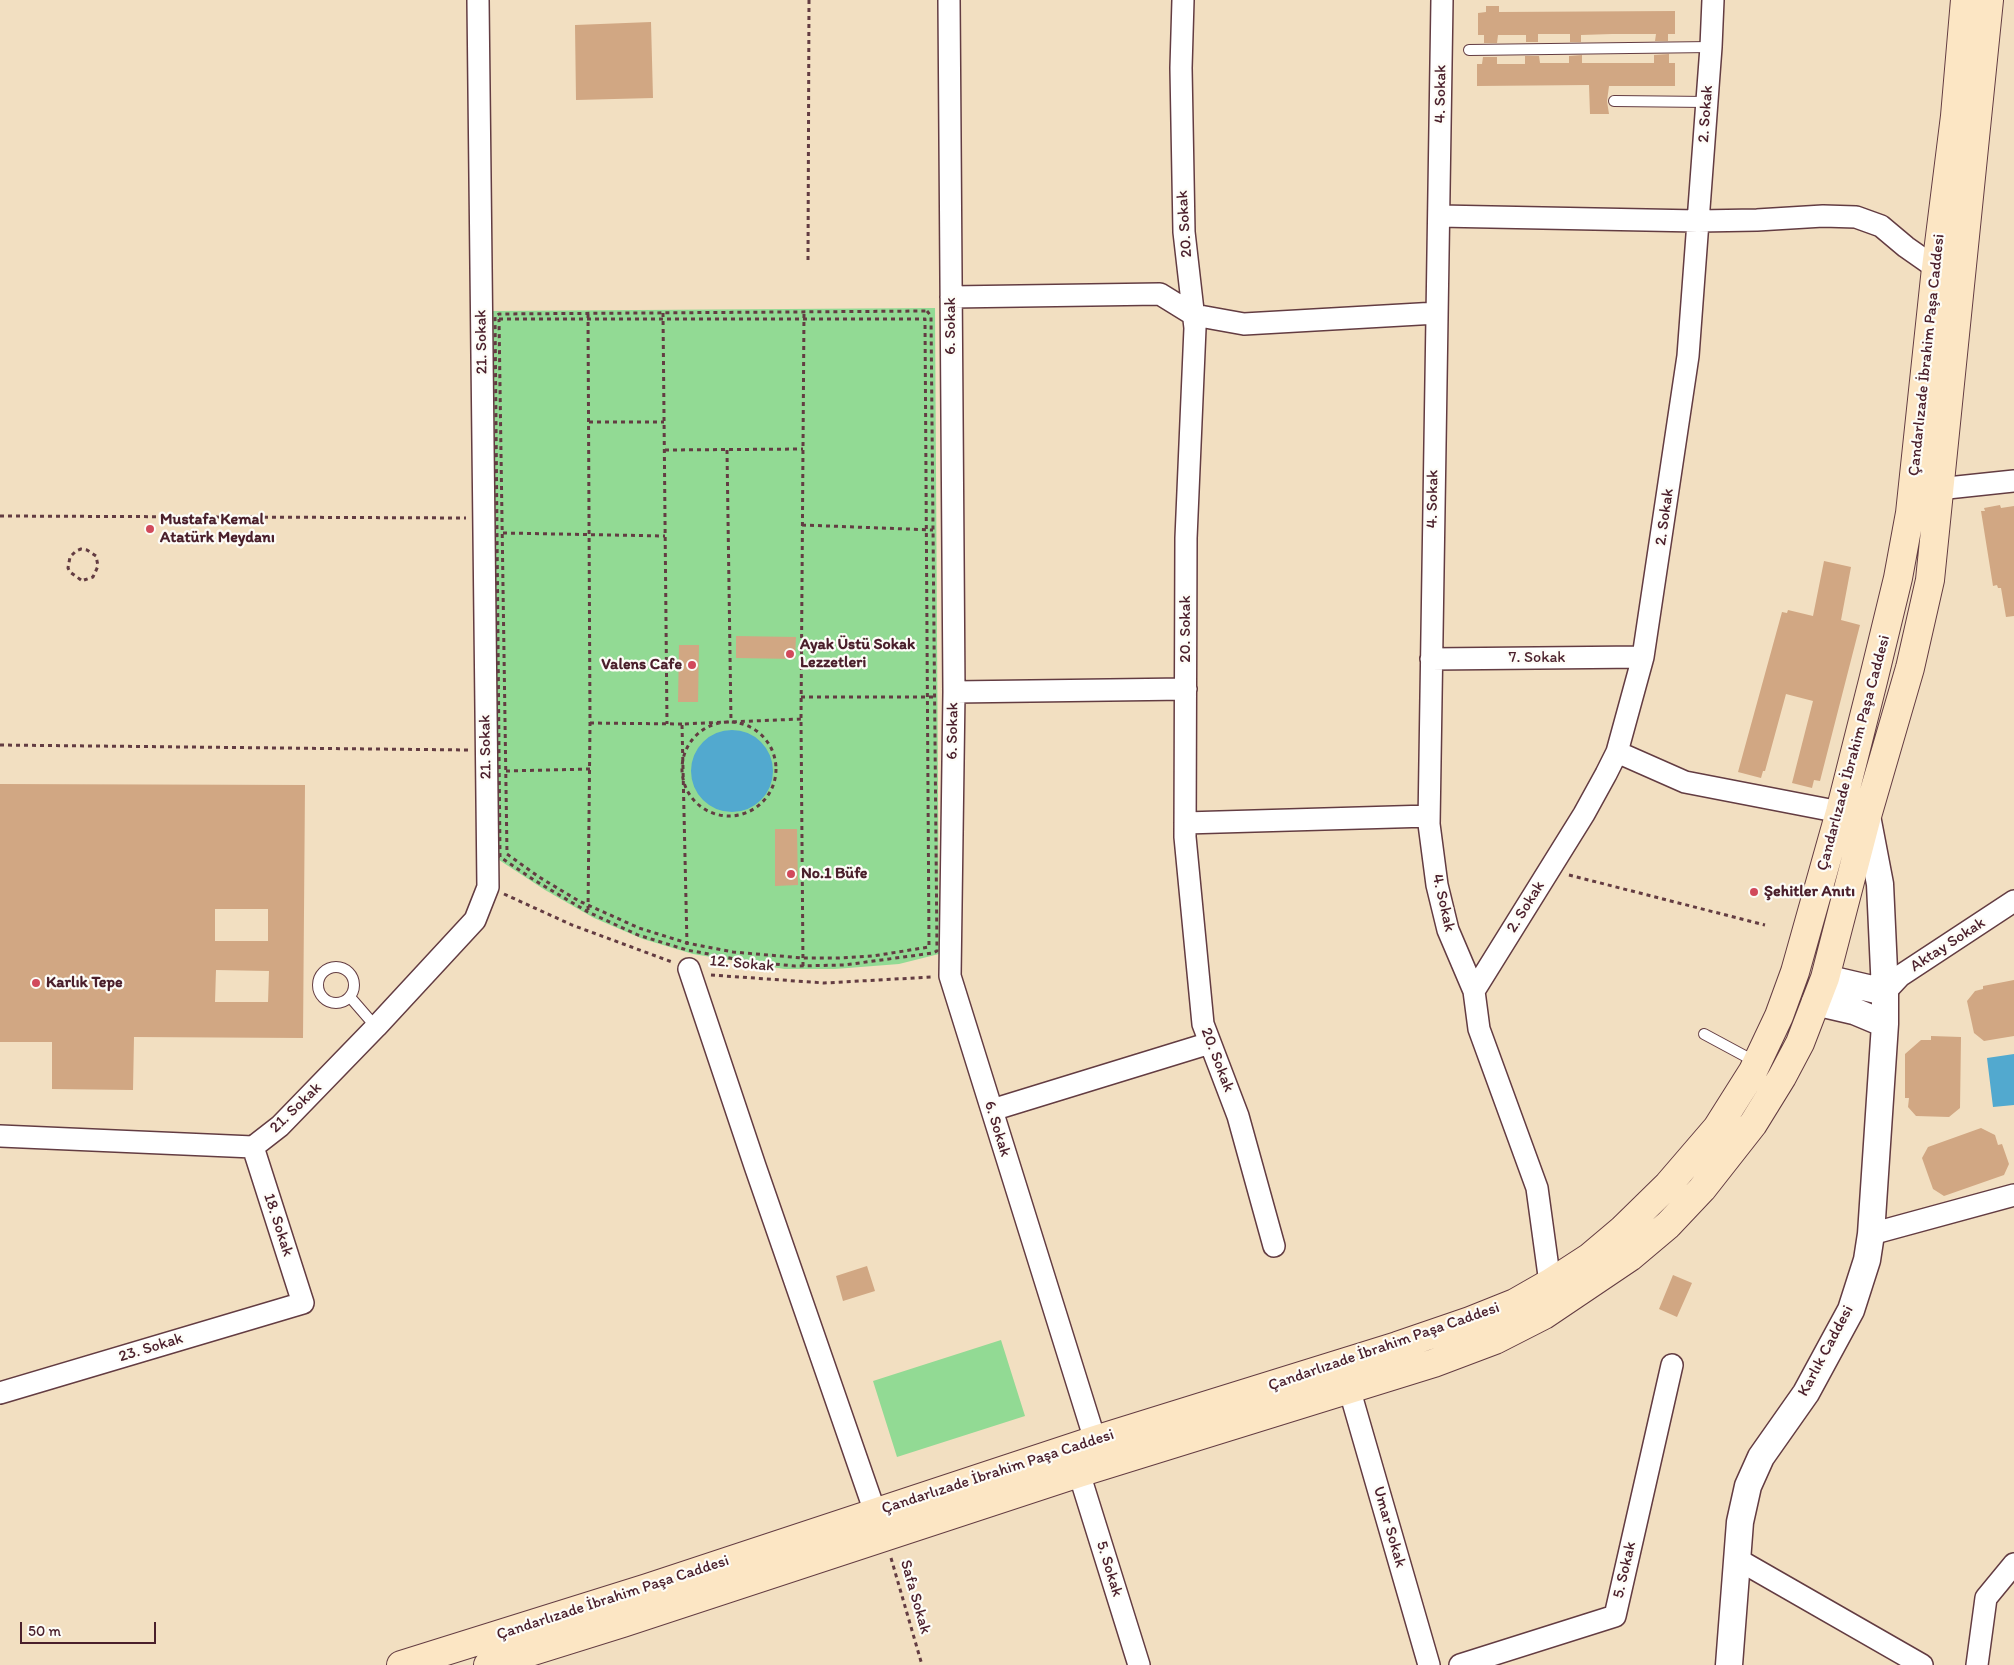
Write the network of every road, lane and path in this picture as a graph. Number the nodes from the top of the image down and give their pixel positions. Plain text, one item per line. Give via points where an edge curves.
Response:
1 (478, 0) edge
2 (809, 0) edge
3 (949, 0) edge
4 (1183, 0) edge
5 (1442, 0) edge
6 (1713, 0) edge
7 (1965, 0) edge
8 (1989, 0) edge
9 (1711, 47) junction
10 (1469, 50) dead end
11 (1614, 102) dead end
12 (1707, 102) junction
13 (1438, 216) junction
14 (1698, 221) junction
15 (808, 260) dead end
16 (1936, 268) junction
17 (951, 297) junction
18 (804, 312) junction
19 (663, 313) junction
20 (1437, 313) junction
21 (588, 314) junction
22 (1194, 315) junction
23 (588, 319) junction
24 (663, 319) junction
25 (804, 319) junction
26 (588, 422) junction
27 (664, 422) junction
28 (803, 449) junction
29 (665, 450) junction
30 (727, 450) junction
31 (2014, 481) edge
32 (1938, 489) junction
33 (0, 516) edge
34 (490, 525) junction
35 (802, 525) junction
36 (926, 530) junction
37 (933, 530) junction
38 (502, 533) junction
39 (589, 534) junction
40 (665, 536) junction
41 (83, 580) joint
42 (1643, 657) junction
43 (1431, 659) junction
44 (1186, 689) junction
45 (944, 694) junction
46 (801, 697) junction
47 (928, 697) junction
48 (801, 719) junction
49 (731, 722) junction
50 (590, 723) junction
51 (667, 724) junction
52 (682, 724) junction
53 (0, 745) edge
54 (486, 751) junction
55 (1617, 752) junction
56 (590, 769) junction
57 (500, 772) junction
58 (505, 772) junction
59 (682, 772) junction
60 (1840, 812) junction
61 (1429, 816) junction
62 (1867, 816) junction
63 (1185, 823) junction
64 (1564, 874) dead end
65 (488, 886) junction
66 (2014, 901) edge
67 (588, 905) junction
68 (588, 912) junction
69 (1765, 925) dead end
70 (687, 944) junction
71 (803, 958) junction
72 (688, 959) junction
73 (803, 966) junction
74 (1795, 972) junction
75 (950, 976) junction
76 (1820, 990) junction
77 (1474, 991) junction
78 (1885, 992) junction
79 (350, 996) dead end
80 (1885, 1024) junction
81 (376, 1027) junction
82 (1704, 1034) dead end
83 (1210, 1044) junction
84 (1757, 1063) junction
85 (992, 1110) junction
86 (0, 1136) edge
87 (253, 1147) junction
88 (2014, 1195) edge
89 (1871, 1234) junction
90 (1274, 1246) dead end
91 (1550, 1283) junction
92 (303, 1303) joint
93 (1672, 1365) dead end
94 (1349, 1388) junction
95 (0, 1393) edge
96 (1095, 1440) junction
97 (1079, 1473) junction
98 (880, 1524) junction
99 (1737, 1559) junction
100 (2014, 1564) edge
101 (401, 1665) edge
102 (488, 1665) edge
103 (922, 1665) edge
104 (1139, 1665) edge
105 (1429, 1665) edge
106 (1460, 1665) edge
107 (1729, 1665) edge
108 (1922, 1665) edge
109 (1977, 1665) edge

1 - 34 street, 21. Sokak
2 - 15 path
3 - 17 street, 6. Sokak
4 - 22 street, 20. Sokak via 1184,232
5 - 13 street, 4. Sokak
6 - 9 street, 2. Sokak
7 - 16 main road, Çandarlızade İbrahim Paşa Caddesi via 1955,116
8 - 32 main road, Çandarlızade İbrahim Paşa Caddesi
9 - 10 lane
9 - 12 street, 2. Sokak
11 - 12 lane
12 - 14 street, 2. Sokak
13 - 14 street
13 - 20 street, 4. Sokak
14 - 16 street via 1856,217 1881,226
14 - 42 street, 2. Sokak via 1688,356
16 - 60 main road, Çandarlızade İbrahim Paşa Caddesi via 1910,513 1898,578
17 - 22 street via 1160,294
17 - 45 street, 6. Sokak
18 - 19 path
18 - 25 path
18 - 37 path via 927,311 931,316
19 - 21 path
19 - 24 path
20 - 22 street via 1244,324
20 - 43 street, 4. Sokak
21 - 23 path
21 - 34 path via 495,316
22 - 44 street, 20. Sokak via 1186,538
23 - 24 path
23 - 26 path
23 - 38 path via 499,319
24 - 25 path
24 - 27 path
25 - 28 path
25 - 36 path via 925,319
26 - 27 path
26 - 39 path
27 - 29 path
28 - 30 path
28 - 35 path
29 - 30 path
29 - 40 path
30 - 49 path
31 - 32 street
32 - 62 main road, Çandarlızade İbrahim Paşa Caddesi via 1930,580 1910,668
33 - 34 path
34 - 38 path
34 - 54 street, 21. Sokak
34 - 57 path
35 - 36 path
35 - 46 path
36 - 37 path
36 - 47 path
37 - 45 path
38 - 39 path
38 - 58 path
39 - 40 path
39 - 50 path
40 - 51 path
41 - 41 path via 93,577 98,566 96,556 81,549 70,557 68,568
42 - 43 street, 7. Sokak
42 - 55 street, 2. Sokak
43 - 61 street, 4. Sokak
44 - 45 street
44 - 63 street, 20. Sokak
45 - 47 path
45 - 73 path via 937,951 844,965
45 - 75 street, 6. Sokak
46 - 47 path
46 - 48 path
47 - 71 path via 929,947 873,956
48 - 49 path
48 - 71 path
49 - 52 path
49 - 59 path via 709,726 691,740
49 - 59 path via 757,732 773,754 773,781 759,804 729,816 706,810 690,794
50 - 51 path
50 - 56 path
51 - 52 path
52 - 59 path
53 - 54 path
54 - 65 street, 21. Sokak
55 - 60 street via 1685,782
55 - 77 street, 2. Sokak via 1584,814
56 - 58 path
56 - 67 path
57 - 58 path
57 - 68 path via 500,857
58 - 67 path via 506,854
59 - 70 path
60 - 74 main road, Çandarlızade İbrahim Paşa Caddesi
61 - 63 street
61 - 77 street, 4. Sokak via 1437,885 1448,930
62 - 76 main road, Çandarlızade İbrahim Paşa Caddesi
62 - 78 street, Karlık Caddesi via 1880,884
63 - 83 street, 20. Sokak via 1202,1024
64 - 69 path
65 - 72 path, 12. Sokak via 572,925
65 - 81 street, 21. Sokak via 475,920
66 - 78 street, Aktay Sokak via 1900,976
67 - 68 path
67 - 70 path via 638,928
68 - 72 path
70 - 71 path
70 - 72 path
71 - 73 path
72 - 73 path
72 - 75 path, 12. Sokak via 703,974 824,983
72 - 98 street via 755,1166
74 - 76 main road
74 - 84 main road, Çandarlızade İbrahim Paşa Caddesi
75 - 85 street, 6. Sokak
76 - 78 street
76 - 80 street via 1854,1011
76 - 94 main road, Çandarlızade İbrahim Paşa Caddesi via 1800,1043 1754,1124 1702,1189 1668,1224 1586,1288 1544,1315 1495,1340 1434,1363
77 - 91 street, 4. Sokak via 1479,1029 1537,1188
78 - 80 street, Karlık Caddesi
79 - 81 lane
80 - 89 street, Karlık Caddesi
81 - 87 street, 21. Sokak via 280,1126
82 - 84 lane
83 - 85 street
83 - 90 street, 20. Sokak via 1238,1116
84 - 91 main road, Çandarlızade İbrahim Paşa Caddesi via 1717,1128 1668,1185 1590,1257
85 - 96 street, 6. Sokak
86 - 87 street
87 - 92 street, 18. Sokak
88 - 89 street
89 - 99 street, Karlık Caddesi via 1867,1260 1851,1310 1806,1393 1761,1457 1748,1486 1740,1522
91 - 96 main road, Çandarlızade İbrahim Paşa Caddesi via 1470,1321
92 - 95 street, 23. Sokak
93 - 106 street, 5. Sokak via 1615,1616
94 - 97 main road, Çandarlızade İbrahim Paşa Caddesi
94 - 105 street, Umar Sokak
96 - 98 main road, Çandarlızade İbrahim Paşa Caddesi
97 - 98 main road, Çandarlızade İbrahim Paşa Caddesi
97 - 104 street, 5. Sokak
98 - 101 main road, Çandarlızade İbrahim Paşa Caddesi via 647,1588
98 - 102 main road, Çandarlızade İbrahim Paşa Caddesi via 623,1623
98 - 103 path, Safa Sokak
99 - 107 street, Karlık Caddesi
99 - 108 street
100 - 109 street via 1986,1598

